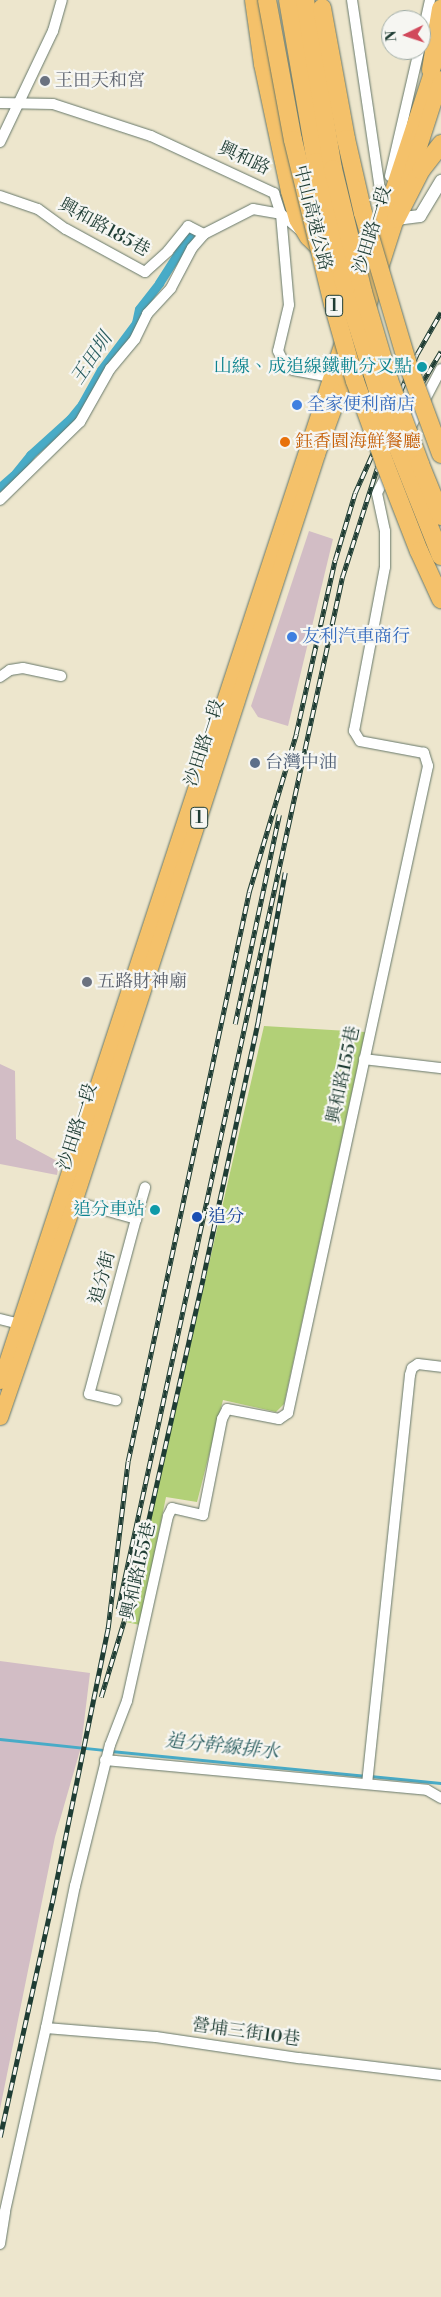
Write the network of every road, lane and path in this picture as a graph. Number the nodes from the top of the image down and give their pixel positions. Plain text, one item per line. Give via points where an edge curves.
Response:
1 (62, 0) edge
2 (254, 0) edge
3 (267, 0) edge
4 (288, 0) edge
5 (305, 0) edge
6 (352, 0) edge
7 (321, 3) edge
8 (441, 9) edge
9 (441, 43) edge
10 (417, 60) edge
11 (436, 74) edge
12 (0, 103) edge
13 (17, 104) junction
14 (0, 142) edge
15 (441, 144) edge
16 (441, 181) edge
17 (0, 196) edge
18 (281, 214) junction
19 (390, 216) junction
20 (204, 234) junction
21 (309, 237) junction
22 (372, 273) junction
23 (441, 369) edge
24 (329, 376) junction
25 (344, 380) junction
26 (441, 454) edge
27 (0, 500) edge
28 (441, 516) edge
29 (441, 556) edge
30 (441, 599) edge
31 (61, 676) dead end
32 (0, 677) edge
33 (364, 1059) junction
34 (441, 1068) edge
35 (145, 1187) dead end
36 (67, 1200) junction
37 (136, 1219) junction
38 (0, 1319) edge
39 (20, 1324) junction
40 (441, 1367) edge
41 (0, 1381) edge
42 (116, 1400) dead end
43 (0, 1418) edge
44 (105, 1760) junction
45 (367, 1784) junction
46 (441, 1798) edge
47 (46, 2028) junction
48 (441, 2075) edge
49 (0, 2244) edge

1 - 13 street via 52,30
2 - 21 highway via 263,64 290,191 298,219
3 - 30 highway, 中山高速公路 / 1, bridge via 293,140 355,381 419,551
4 - 29 highway, 中山高速公路 / 1, bridge via 316,162 342,276 388,423
5 - 28 highway, 中山高速公路 / 1, bridge via 333,169 363,292 393,389
6 - 19 street via 381,187
7 - 26 highway, bridge via 363,213 407,362
8 - 11 highway
9 - 11 main road, 沙田路一段 / 1
10 - 19 street, 沙田路一段
11 - 19 main road, 沙田路一段 / 1 via 399,173
12 - 13 street, 興和路
13 - 14 street
13 - 18 street, 興和路 via 53,104 151,136 264,186 277,198
15 - 19 highway
16 - 19 street via 420,216
17 - 20 street, 興和路185巷 via 38,209 66,229 145,272 168,252 188,226
18 - 20 street via 253,209
18 - 21 street
18 - 24 street, 興和路 via 289,305 278,351 284,363 293,370
19 - 22 main road, 沙田路一段 / 1
20 - 27 street via 192,248 171,288 147,314 135,339 110,369 80,422
21 - 22 highway via 329,255
22 - 24 main road, 沙田路一段 / 1 via 356,302
22 - 25 main road, 沙田路一段 / 1
23 - 33 street, 興和路155巷 via 377,493 385,531 384,567 354,731 360,741 424,753 428,766
24 - 25 street, 興和路
24 - 36 main road, 沙田路一段 / 1
25 - 36 main road, 沙田路一段 / 1
31 - 32 street via 23,668 10,670
33 - 34 street
33 - 44 street, 興和路155巷 via 288,1413 279,1419 227,1409 222,1418 203,1515 172,1508 127,1701
35 - 37 street
36 - 37 street
36 - 39 main road, 沙田路一段 / 1
36 - 43 main road, 沙田路一段 / 1
37 - 42 street, 追分街 via 89,1394
38 - 39 street
39 - 41 main road, 沙田路一段 / 1
40 - 45 street via 418,1364 412,1368 410,1376
44 - 45 street
44 - 47 street
45 - 46 street via 427,1790
47 - 48 street, 營埔三街10巷 via 156,2037
47 - 49 street

